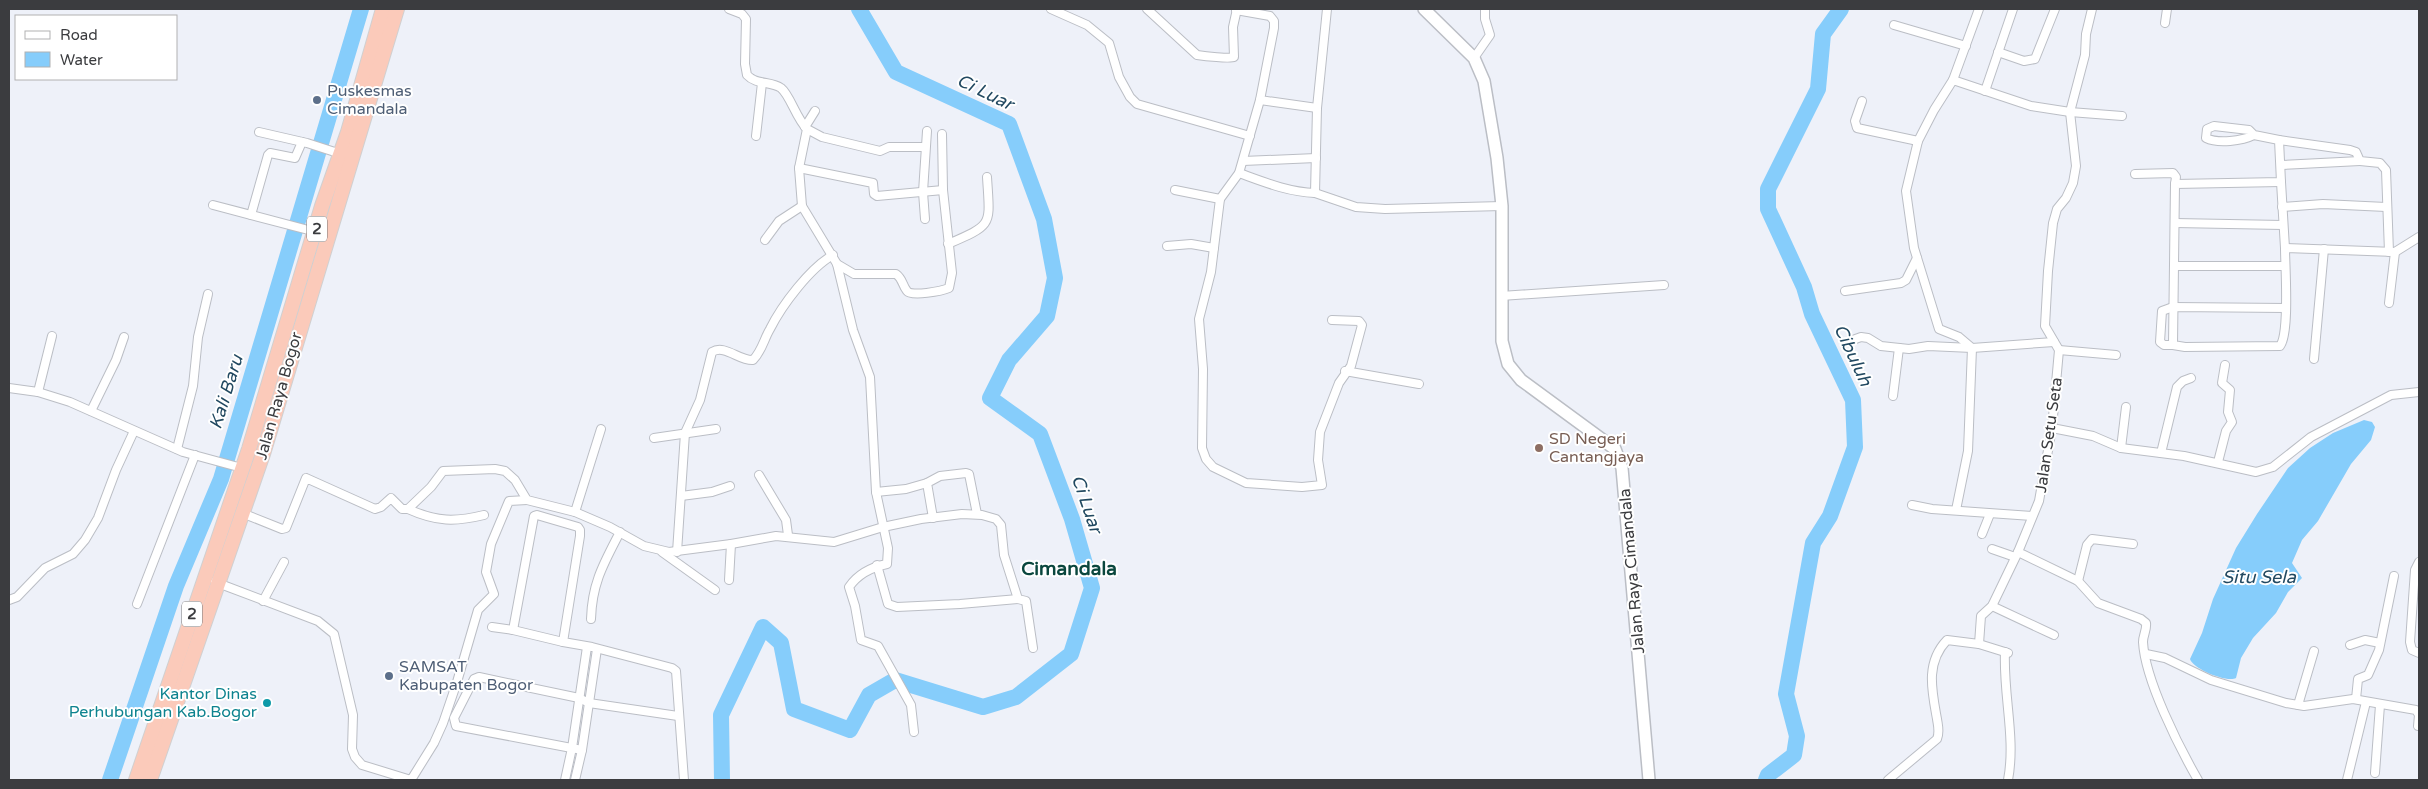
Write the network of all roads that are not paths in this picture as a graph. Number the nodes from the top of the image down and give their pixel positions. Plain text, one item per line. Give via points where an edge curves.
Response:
1 (383, 9) edge
2 (397, 9) edge
3 (729, 9) edge
4 (1051, 9) edge
5 (1148, 9) edge
6 (1327, 9) edge
7 (1485, 9) edge
8 (1979, 9) edge
9 (2013, 9) edge
10 (2055, 9) edge
11 (2092, 9) edge
12 (2167, 9) edge
13 (1237, 10) edge
14 (1430, 11) edge
15 (2165, 23) dead end
16 (1894, 25) dead end
17 (1966, 46) junction
18 (1998, 52) junction
19 (1474, 58) junction
20 (1953, 80) junction
21 (762, 83) junction
22 (1985, 91) junction
23 (1260, 100) junction
24 (1862, 101) dead end
25 (1317, 108) junction
26 (815, 111) dead end
27 (2070, 112) junction
28 (2122, 116) dead end
29 (806, 128) junction
30 (927, 131) dead end
31 (259, 132) dead end
32 (942, 134) dead end
33 (2254, 135) junction
34 (756, 136) dead end
35 (1250, 136) junction
36 (2279, 140) junction
37 (1918, 141) junction
38 (306, 142) junction
39 (925, 147) junction
40 (335, 152) junction
41 (1316, 158) junction
42 (1243, 161) junction
43 (2360, 161) junction
44 (2281, 164) junction
45 (800, 168) junction
46 (1239, 173) junction
47 (2135, 174) dead end
48 (987, 177) dead end
49 (2281, 182) junction
50 (2175, 184) junction
51 (943, 190) junction
52 (1175, 190) dead end
53 (923, 192) junction
54 (1315, 193) junction
55 (1220, 199) junction
56 (213, 205) dead end
57 (802, 206) junction
58 (1502, 206) junction
59 (2282, 207) junction
60 (2386, 207) junction
61 (251, 215) junction
62 (925, 219) dead end
63 (2175, 223) junction
64 (2283, 225) junction
65 (313, 231) junction
66 (2419, 237) edge
67 (765, 240) dead end
68 (948, 244) junction
69 (1167, 246) dead end
70 (1214, 248) junction
71 (2285, 248) junction
72 (2324, 249) junction
73 (2392, 252) junction
74 (833, 255) junction
75 (1917, 258) junction
76 (837, 264) junction
77 (2175, 266) junction
78 (2285, 266) junction
79 (1664, 285) dead end
80 (1845, 291) dead end
81 (208, 294) dead end
82 (1501, 296) junction
83 (2389, 303) dead end
84 (2173, 308) junction
85 (2286, 308) junction
86 (1332, 320) dead end
87 (52, 336) dead end
88 (124, 337) dead end
89 (1850, 341) dead end
90 (2054, 342) junction
91 (2173, 345) junction
92 (1899, 348) junction
93 (1972, 348) junction
94 (2059, 350) junction
95 (2116, 355) dead end
96 (2314, 359) dead end
97 (2225, 365) dead end
98 (1346, 371) junction
99 (2191, 378) dead end
100 (1419, 384) dead end
101 (9, 388) edge
102 (38, 392) junction
103 (2419, 392) edge
104 (1893, 396) dead end
105 (2126, 407) dead end
106 (91, 411) junction
107 (2052, 428) junction
108 (601, 429) dead end
109 (716, 429) dead end
110 (134, 431) junction
111 (685, 433) junction
112 (654, 438) dead end
113 (2121, 448) junction
114 (177, 449) junction
115 (2161, 453) junction
116 (195, 455) junction
117 (2218, 462) junction
118 (238, 467) junction
119 (759, 475) dead end
120 (927, 483) junction
121 (730, 486) dead end
122 (876, 492) junction
123 (682, 496) junction
124 (527, 500) junction
125 (1912, 505) dead end
126 (408, 509) junction
127 (1956, 510) junction
128 (575, 512) junction
129 (242, 513) junction
130 (977, 514) junction
131 (1990, 514) junction
132 (484, 515) dead end
133 (2032, 516) junction
134 (934, 518) junction
135 (882, 527) junction
136 (620, 532) junction
137 (1982, 534) dead end
138 (788, 535) junction
139 (731, 544) junction
140 (2133, 544) dead end
141 (1992, 549) dead end
142 (658, 550) junction
143 (678, 552) junction
144 (2016, 555) junction
145 (284, 562) dead end
146 (2419, 562) edge
147 (877, 566) junction
148 (2394, 576) dead end
149 (204, 577) junction
150 (729, 580) dead end
151 (2078, 581) junction
152 (219, 583) junction
153 (715, 590) dead end
154 (1018, 599) junction
155 (9, 600) edge
156 (263, 601) junction
157 (137, 604) dead end
158 (1992, 606) junction
159 (591, 619) dead end
160 (492, 627) dead end
161 (513, 630) junction
162 (2054, 635) dead end
163 (563, 642) junction
164 (1979, 644) junction
165 (2380, 644) junction
166 (2350, 645) dead end
167 (587, 646) junction
168 (1033, 648) dead end
169 (597, 649) junction
170 (2314, 651) dead end
171 (2419, 653) edge
172 (2146, 654) junction
173 (578, 698) junction
174 (2356, 699) junction
175 (2366, 702) junction
176 (589, 703) junction
177 (2380, 704) junction
178 (2298, 705) junction
179 (678, 716) junction
180 (2418, 726) edge
181 (914, 732) dead end
182 (572, 748) junction
183 (582, 750) junction
184 (2376, 773) dead end
185 (404, 779) edge
186 (2195, 779) edge
187 (136, 780) edge
188 (150, 780) edge
189 (564, 780) edge
190 (575, 780) edge
191 (684, 780) edge
192 (1649, 780) edge
193 (1888, 780) edge
194 (2008, 780) edge
195 (2347, 780) edge

1 - 40 highway, Jalan Raya Bogor / 2
2 - 129 highway, Jalan Raya Bogor / 2 via 263,454
3 - 21 street via 745,16 745,70 750,79
4 - 35 street via 1087,25 1109,43 1119,77 1137,104
5 - 13 street via 1198,55 1230,59 1234,57 1233,27
6 - 25 street
7 - 19 street via 1490,35
8 - 17 street
9 - 18 street
10 - 18 street via 2035,59 2024,61
11 - 27 street via 2085,55
12 - 15 street
13 - 23 street via 1270,16 1274,21
14 - 19 street, Jalan Raya Cimandala
16 - 17 street
17 - 20 street
18 - 22 street
19 - 58 street, Jalan Raya Cimandala via 1486,90
20 - 22 street
20 - 37 street
21 - 29 street via 780,88
21 - 34 street
22 - 27 street via 2031,106
23 - 25 street
23 - 35 street
24 - 37 street via 1855,121 1857,128
25 - 41 street
26 - 29 street
27 - 28 street
27 - 90 street via 2075,174 2055,216 2048,271 2045,326
29 - 39 street via 822,137 880,152 889,147
29 - 45 street
30 - 39 street
31 - 38 street
32 - 51 street
33 - 33 street via 2249,130 2214,126 2207,129 2206,138 2212,141
33 - 36 street
35 - 42 street
36 - 43 street via 2350,150 2356,152
36 - 44 street
37 - 75 street via 1906,191
38 - 40 street
38 - 61 street via 294,158 268,155
39 - 53 street
40 - 65 highway, Jalan Raya Bogor / 2
41 - 42 street
41 - 54 street
42 - 46 street
43 - 44 street
43 - 60 street via 2384,166
44 - 49 street
45 - 53 street via 873,183 877,196
45 - 57 street
46 - 54 street via 1299,193
46 - 55 street
47 - 50 street via 2173,173
48 - 68 street via 990,212 987,222 978,231
49 - 50 street
49 - 59 street
50 - 63 street
51 - 53 street
51 - 68 street
52 - 55 street
53 - 62 street
54 - 58 street via 1356,207
55 - 70 street
56 - 61 street
57 - 67 street via 779,221
57 - 74 street
58 - 82 street, Jalan Raya Cimandala
59 - 60 street via 2322,204
59 - 64 street
60 - 73 street
61 - 65 street
63 - 64 street
63 - 77 street
64 - 71 street
65 - 118 highway, Jalan Raya Bogor / 2
66 - 73 street
68 - 76 street via 951,284 945,289 910,293 896,274 854,274
69 - 70 street via 1191,244
70 - 98 street via 1199,330 1203,369 1202,448 1213,467 1246,483 1302,487 1322,485 1318,460 1320,432
71 - 72 street
71 - 78 street
72 - 73 street
72 - 96 street
73 - 83 street
74 - 76 street
74 - 111 street via 820,262 794,294 753,360 726,351 712,352 700,400
75 - 80 street via 1906,280 1901,283
75 - 93 street via 1939,329 1958,337
76 - 122 street via 853,330 870,377
77 - 78 street
77 - 84 street
78 - 85 street
79 - 82 street
81 - 114 street
82 - 192 street, Jalan Raya Cimandala via 1502,341 1513,373 1615,449 1622,468
84 - 85 street
84 - 91 street
84 - 91 street via 2162,311 2160,342
85 - 91 street via 2280,346
86 - 98 street via 1361,322 1355,356
87 - 102 street
88 - 106 street
89 - 92 street via 1868,338 1881,346
90 - 93 street
90 - 94 street
92 - 93 street
92 - 104 street
93 - 127 street via 1968,451
94 - 95 street
94 - 107 street, Jalan Setu Seta
97 - 117 street via 2222,383 2230,390 2228,412 2232,422 2226,431
98 - 100 street
99 - 115 street via 2177,387
101 - 102 street
102 - 106 street
103 - 117 street via 2391,395 2312,437 2266,470 2250,472
105 - 113 street
106 - 110 street
107 - 113 street via 2093,436
107 - 133 street, Jalan Setu Seta via 2042,491
108 - 128 street
109 - 111 street
110 - 114 street
110 - 155 street via 98,518 85,540 73,554 45,568 18,597
111 - 112 street
111 - 123 street
113 - 115 street
114 - 116 street
115 - 117 street
116 - 118 street
116 - 157 street
118 - 149 highway, Jalan Raya Bogor / 2
119 - 138 street via 786,520
120 - 122 street
120 - 130 street via 940,476 968,473
120 - 134 street
121 - 123 street
122 - 135 street
123 - 143 street
124 - 126 street via 506,471 451,469 438,474 417,504
124 - 128 street
124 - 185 street via 508,501 491,544 486,572 494,594 478,610 458,682 434,743 411,780
125 - 127 street
126 - 129 street via 391,498 379,509 375,508 306,478 286,528
126 - 132 street via 434,519 458,521
127 - 131 street
128 - 136 street
129 - 152 highway, Jalan Raya Bogor / 2
130 - 134 street
130 - 154 street via 996,519 1001,525 1004,556
131 - 133 street
131 - 137 street
133 - 144 street, Jalan Setu Seta
134 - 135 street
135 - 138 street via 823,543
135 - 147 street via 888,562
136 - 142 street
136 - 159 street via 599,573 591,602
138 - 139 street
139 - 143 street
139 - 150 street
140 - 151 street via 2092,539 2087,545
141 - 144 street
142 - 143 street
142 - 153 street
144 - 151 street
144 - 158 street, Jalan Setu Seta
145 - 156 street
146 - 171 street via 2415,570 2410,642 2412,650
147 - 154 street via 885,598 888,604 896,607
147 - 181 street via 853,580 849,587 861,640 878,646 912,709
148 - 165 street
149 - 152 street
149 - 187 highway, Jalan Raya Bogor / 2
151 - 172 street via 2098,603 2146,623 2143,641
152 - 156 street
152 - 188 highway, Jalan Raya Bogor / 2
154 - 168 street via 1026,601
156 - 185 street via 318,621 334,634 353,715 352,749 355,757 362,765
158 - 162 street
158 - 164 street, Jalan Setu Seta via 1980,619
160 - 161 street
161 - 163 street
161 - 163 street via 534,516 537,515 580,530
163 - 167 street
164 - 193 street via 1945,641 1930,676 1939,736
164 - 194 street via 2007,653 2005,678 2011,739
165 - 166 street via 2365,640
165 - 174 street via 2368,675 2358,679
167 - 169 street
167 - 173 street
169 - 176 street
169 - 179 street via 676,671
170 - 178 street
172 - 178 street via 2158,655 2224,684
172 - 186 street via 2172,732
173 - 176 street
173 - 182 street
173 - 182 street via 477,677 454,718 456,726
174 - 175 street
174 - 178 street
175 - 177 street
175 - 195 street
176 - 179 street
176 - 183 street
177 - 180 street via 2416,710
177 - 184 street
179 - 191 street
182 - 183 street
182 - 189 street
183 - 190 street

